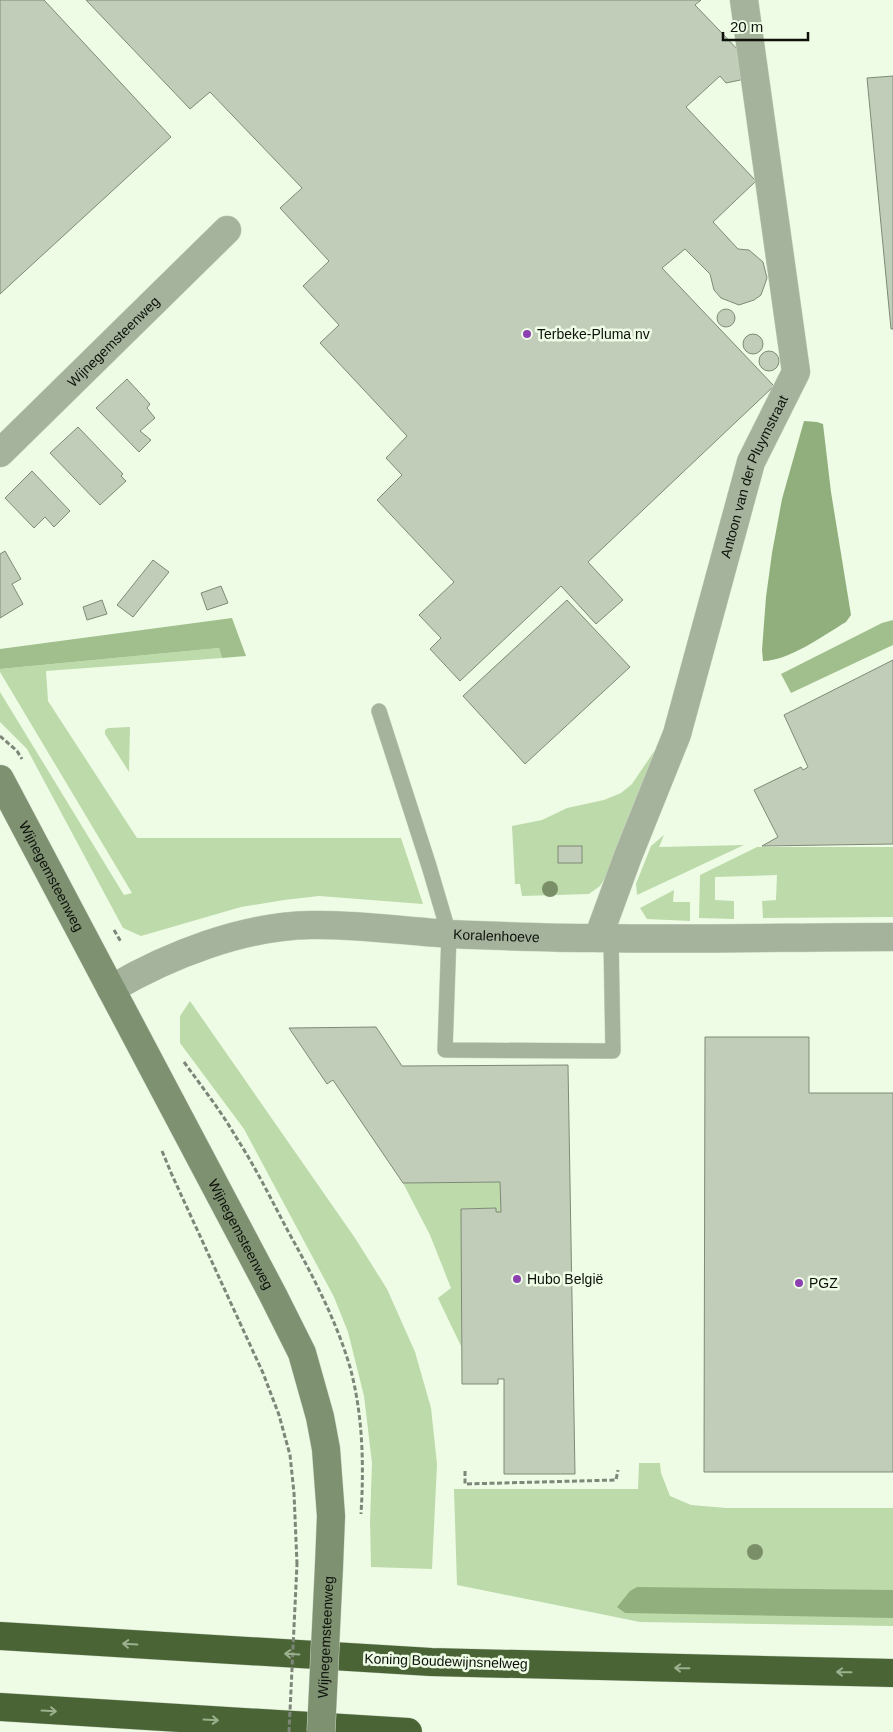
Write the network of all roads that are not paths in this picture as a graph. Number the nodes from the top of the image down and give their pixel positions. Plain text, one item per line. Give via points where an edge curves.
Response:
1 (744, 0) edge
2 (227, 230) dead end
3 (0, 452) edge
4 (379, 711) dead end
5 (0, 779) edge
6 (449, 934) junction
7 (893, 937) edge
8 (605, 938) junction
9 (112, 989) junction
10 (0, 1636) edge
11 (893, 1673) edge
12 (0, 1707) edge
13 (321, 1732) edge
14 (408, 1732) edge

1 - 8 street, Antoon van der Pluymstraat via 796,372 751,462 677,734 628,856
2 - 3 street, Wijnegemsteenweg
4 - 6 lane
5 - 9 street, Wijnegemsteenweg
6 - 8 street, Koralenhoeve
6 - 8 lane via 445,1050 613,1051
6 - 9 street, Koralenhoeve via 362,926 310,925 271,929 202,946 159,963
7 - 8 street, Koralenhoeve
9 - 13 street, Wijnegemsteenweg, bridge via 302,1353 318,1409 326,1449 331,1516
11 -> 10 highway, Koning Boudewijnsnelweg via 431,1662
12 -> 14 highway

